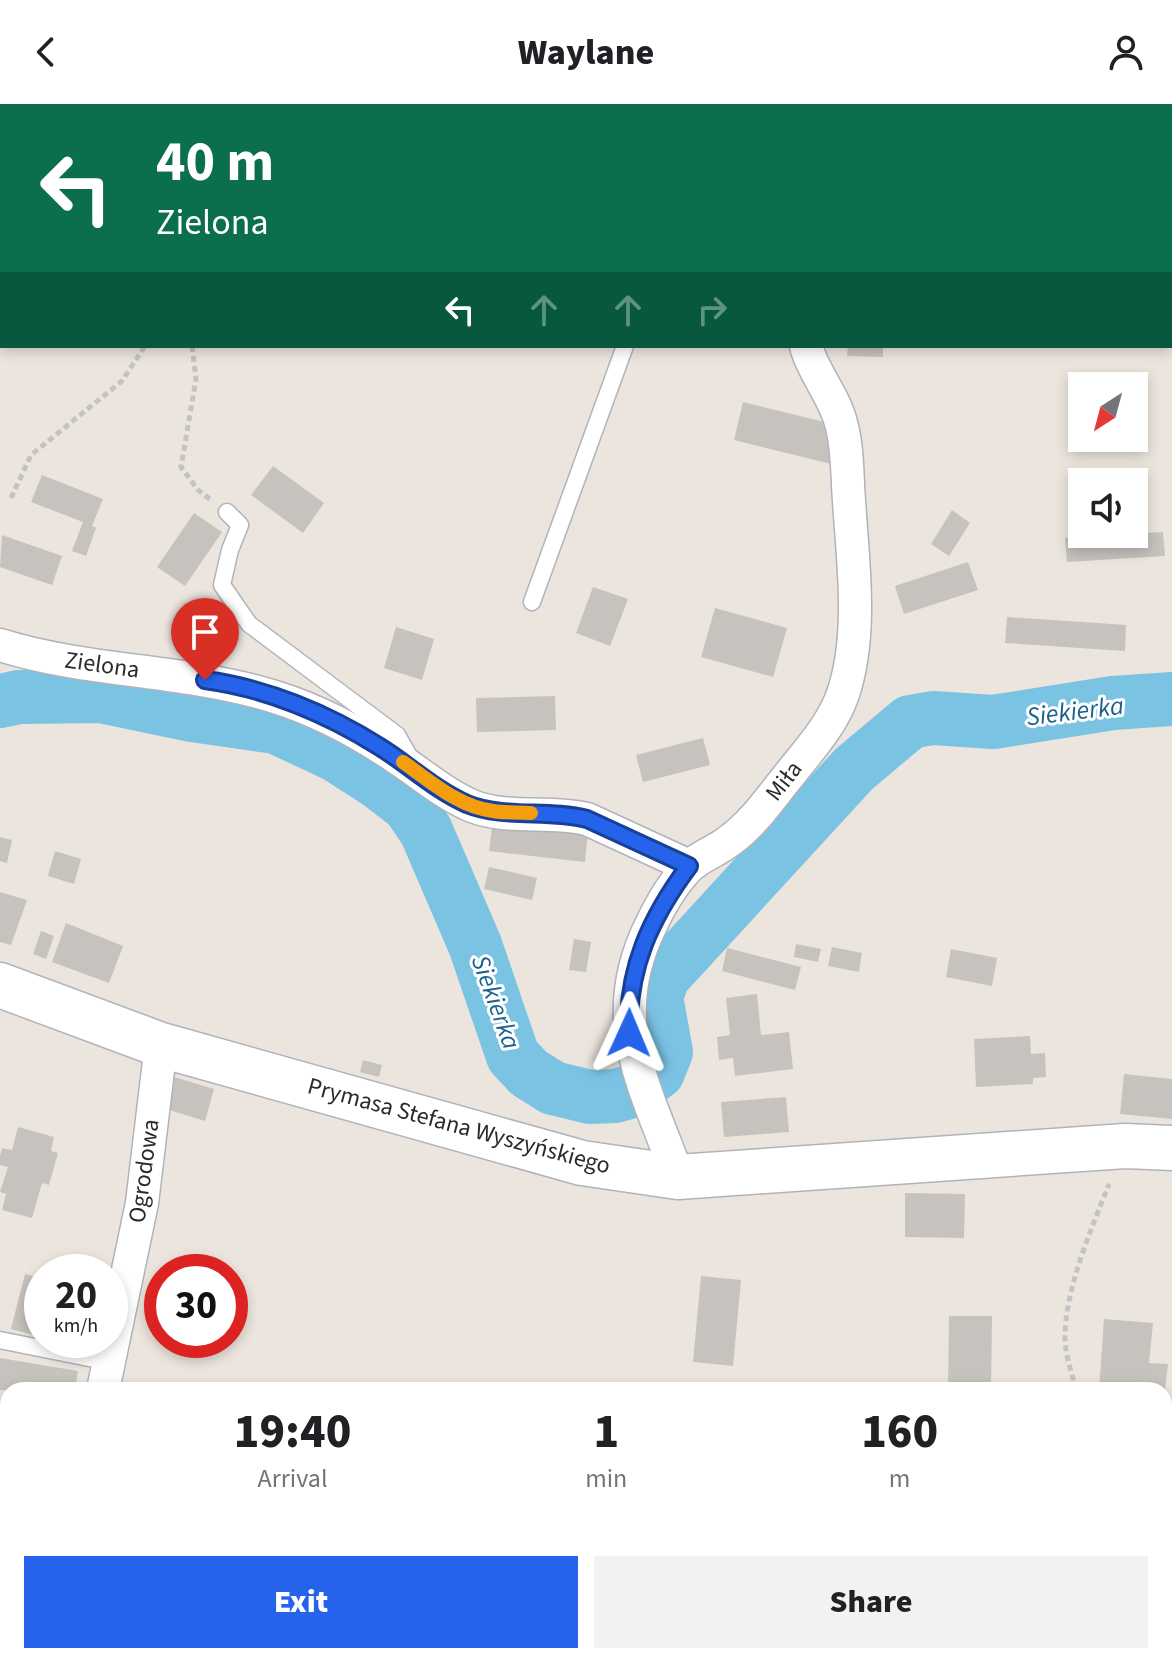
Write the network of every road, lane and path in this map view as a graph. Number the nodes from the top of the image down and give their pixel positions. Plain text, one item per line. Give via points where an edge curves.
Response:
1 (144, 348) edge
2 (192, 348) edge
3 (624, 348) edge
4 (807, 348) edge
5 (11, 498) dead end
6 (227, 512) joint
7 (532, 602) dead end
8 (0, 645) edge
9 (419, 773) junction
10 (689, 866) junction
11 (0, 985) edge
12 (161, 1045) junction
13 (1125, 1146) junction
14 (1172, 1148) edge
15 (678, 1177) junction
16 (0, 1340) edge
17 (106, 1376) edge
18 (1074, 1382) edge

1 - 5 path via 122,381 31,455
2 - 6 path via 196,379 181,467 198,490
3 - 7 lane
4 - 10 street, Miła via 836,406 845,440 854,624 844,691 830,721 761,810 731,841
6 - 9 lane via 240,525 222,585 249,624 397,735
8 - 9 street, Zielona via 64,661 229,683 280,698 349,728
9 - 10 street, Zielona via 477,808 587,819
10 - 15 street, Miła via 657,913 638,954 629,1015 633,1053
11 - 12 main road, Prymasa Stefana Wyszyńskiego
12 - 15 main road, Prymasa Stefana Wyszyńskiego via 582,1163
12 - 17 street, Ogrodowa via 142,1203
13 - 14 main road, Prymasa Stefana Wyszyńskiego
13 - 15 main road, Prymasa Stefana Wyszyńskiego
13 - 18 path via 1067,1309 1065,1344
16 - 17 lane

